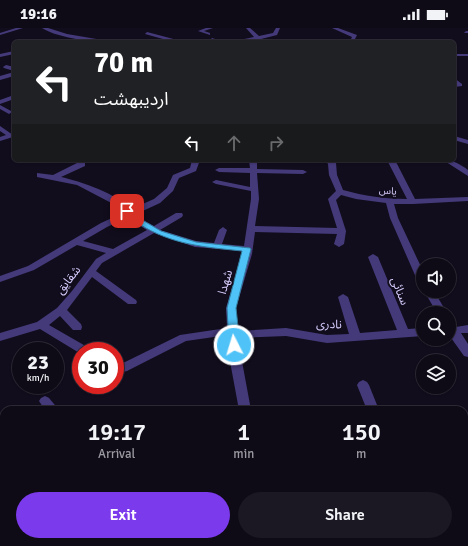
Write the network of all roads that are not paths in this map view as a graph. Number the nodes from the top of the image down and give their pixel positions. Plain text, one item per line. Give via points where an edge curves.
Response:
1 (21, 28) edge
2 (44, 28) edge
3 (211, 28) edge
4 (248, 28) edge
5 (278, 28) edge
6 (334, 28) edge
7 (147, 33) dead end
8 (0, 34) edge
9 (208, 34) dead end
10 (9, 38) dead end
11 (99, 40) edge
12 (172, 40) edge
13 (242, 40) edge
14 (261, 40) edge
15 (355, 40) edge
16 (10, 47) dead end
17 (0, 50) edge
18 (12, 53) edge
19 (456, 55) edge
20 (0, 56) edge
21 (467, 56) edge
22 (12, 58) edge
23 (6, 67) dead end
24 (12, 68) edge
25 (12, 75) edge
26 (0, 78) edge
27 (457, 85) edge
28 (468, 85) edge
29 (12, 98) edge
30 (0, 102) edge
31 (0, 107) edge
32 (9, 112) dead end
33 (0, 128) edge
34 (0, 139) edge
35 (456, 139) edge
36 (468, 142) edge
37 (195, 162) edge
38 (253, 162) edge
39 (331, 162) edge
40 (392, 162) edge
41 (450, 162) edge
42 (82, 164) dead end
43 (219, 170) dead end
44 (254, 172) junction
45 (303, 172) dead end
46 (468, 174) edge
47 (40, 175) dead end
48 (54, 178) junction
49 (216, 182) dead end
50 (254, 190) junction
51 (340, 192) junction
52 (468, 199) edge
53 (389, 200) junction
54 (413, 202) junction
55 (128, 215) junction
56 (179, 215) dead end
57 (250, 229) junction
58 (152, 230) junction
59 (223, 230) dead end
60 (342, 231) junction
61 (76, 242) junction
62 (339, 244) dead end
63 (217, 246) junction
64 (247, 249) junction
65 (112, 252) junction
66 (373, 257) dead end
67 (416, 267) edge
68 (91, 272) junction
69 (0, 279) edge
70 (343, 297) dead end
71 (132, 302) dead end
72 (61, 310) junction
73 (41, 325) junction
74 (77, 327) dead end
75 (456, 328) edge
76 (468, 329) edge
77 (233, 333) junction
78 (416, 333) edge
79 (404, 334) junction
80 (456, 336) edge
81 (356, 337) junction
82 (0, 338) edge
83 (72, 343) edge
84 (468, 353) edge
85 (124, 368) edge
86 (363, 385) dead end
87 (244, 406) edge
88 (372, 406) edge

1 - 8 street
2 - 11 street via 66,35
3 - 9 street via 200,31
4 - 14 street
5 - 14 street via 275,34
6 - 15 street via 355,36
7 - 12 street
8 - 10 street
13 - 14 street
16 - 17 street
18 - 20 street
19 - 21 street
20 - 22 street
23 - 24 street
25 - 26 street
27 - 28 street
29 - 30 street
31 - 32 street
33 - 34 street via 11,136
35 - 36 street
37 - 55 street via 193,168 176,177 170,189 157,202
38 - 44 street, شهدا
39 - 51 street
40 - 54 street
41 - 46 street
42 - 48 street
43 - 44 street
44 - 45 street
44 - 50 street, شهدا
47 - 48 street
48 - 55 street via 79,184 122,205
49 - 50 street
50 - 57 street, شهدا
51 - 53 street, یاس
51 - 60 street via 332,199
52 - 54 street, یاس
53 - 54 street, یاس
53 - 67 street via 394,218
55 - 58 street
55 - 61 street via 104,225
56 - 58 street, شقایق
57 - 60 street
57 - 64 street, شهدا
58 - 63 street via 195,244
58 - 65 street, شقایق
59 - 63 street
60 - 62 street
61 - 65 street
61 - 69 street via 31,268
63 - 64 street
64 - 77 street, شهدا via 231,308
65 - 68 street, شقایق via 99,261
66 - 79 street, سنائی
68 - 71 street
68 - 72 street, شقایق
70 - 81 street
72 - 73 street, شقایق
72 - 74 street
73 - 82 street, شقایق
73 - 83 street
75 - 76 street
77 - 81 street, نادری via 286,332 327,339
77 - 85 street, نادری via 184,338
77 - 87 street, شهدا
78 - 79 street, نادری
79 - 81 street, نادری
80 - 84 street
86 - 88 street

